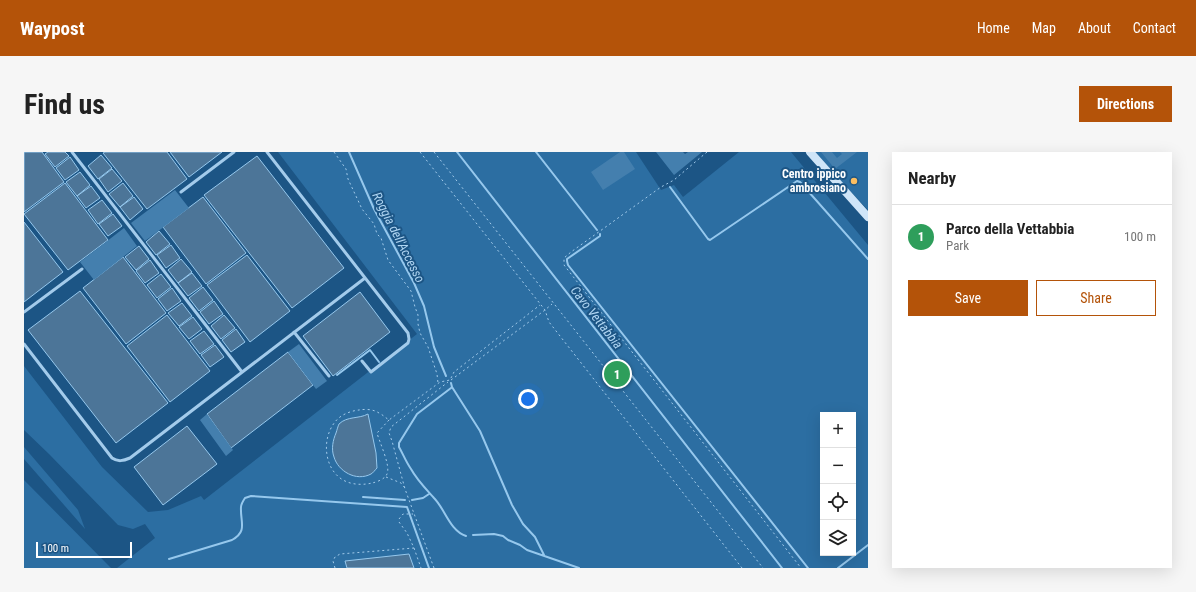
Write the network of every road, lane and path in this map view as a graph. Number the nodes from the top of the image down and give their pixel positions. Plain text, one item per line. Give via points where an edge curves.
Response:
1 (72, 152) edge
2 (234, 152) edge
3 (267, 152) edge
4 (334, 152) edge
5 (420, 152) edge
6 (434, 152) edge
7 (708, 152) edge
8 (810, 152) edge
9 (181, 192) dead end
10 (868, 217) edge
11 (82, 269) dead end
12 (365, 278) junction
13 (553, 303) junction
14 (540, 305) junction
15 (545, 310) junction
16 (24, 312) edge
17 (294, 332) junction
18 (24, 344) edge
19 (362, 361) dead end
20 (242, 372) junction
21 (329, 376) dead end
22 (450, 380) junction
23 (438, 384) junction
24 (389, 420) junction
25 (385, 477) junction
26 (405, 488) junction
27 (413, 514) junction
28 (414, 548) junction
29 (335, 568) edge
30 (421, 568) edge
31 (434, 568) edge
32 (742, 568) edge
33 (763, 568) edge
34 (801, 568) edge

1 - 20 lane
2 - 9 lane
3 - 12 lane
4 - 23 path via 346,169 362,209 381,238 388,260 411,291 420,332 428,348
5 - 14 path
6 - 13 path
7 - 34 path via 674,180 571,252 564,258 564,265
8 - 10 street
11 - 16 lane
12 - 17 lane
12 - 19 lane via 408,333 409,339 405,346 371,372
13 - 15 path
13 - 33 path
14 - 15 path
14 - 22 path via 454,372
15 - 22 path
15 - 32 path via 549,322
17 - 20 lane
17 - 21 lane
18 - 20 lane via 116,461 130,458
22 - 23 path
22 - 26 path via 391,427 389,433
23 - 24 path
24 - 25 path via 377,433 388,467
24 - 25 path via 372,410 350,411 335,421 329,432 326,453 329,464 345,481 368,484
25 - 26 path via 401,483
26 - 27 path
27 - 28 path via 404,514 399,522
27 - 31 path
28 - 29 path via 340,554 333,561
28 - 30 path

